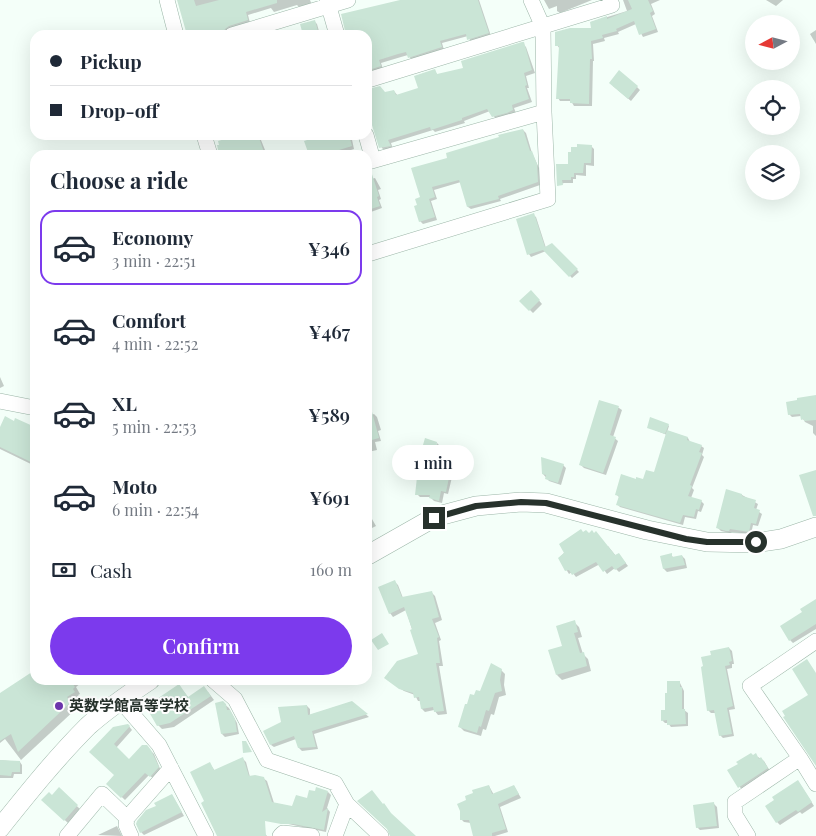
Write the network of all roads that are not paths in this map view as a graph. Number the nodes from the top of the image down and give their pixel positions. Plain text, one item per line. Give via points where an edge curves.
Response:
1 (167, 0) edge
2 (348, 0) edge
3 (530, 0) edge
4 (610, 0) edge
5 (328, 3) edge
6 (543, 27) junction
7 (175, 30) edge
8 (247, 30) edge
9 (336, 30) edge
10 (372, 79) edge
11 (544, 112) junction
12 (372, 160) edge
13 (372, 253) edge
14 (0, 401) edge
15 (30, 407) edge
16 (816, 527) edge
17 (372, 553) edge
18 (816, 641) edge
19 (142, 685) edge
20 (218, 685) edge
21 (120, 700) junction
22 (800, 758) junction
23 (171, 768) junction
24 (816, 784) edge
25 (347, 804) junction
26 (127, 818) junction
27 (0, 828) edge
28 (66, 836) edge
29 (131, 836) edge
30 (206, 836) edge
31 (280, 836) edge
32 (312, 836) edge
33 (335, 836) edge
34 (381, 836) edge
35 (748, 836) edge

1 - 7 street
2 - 5 street
3 - 6 street
4 - 6 street via 612,5
5 - 8 street
5 - 9 street
6 - 10 street
6 - 11 street
11 - 12 street
11 - 13 street via 548,199
14 - 15 street
16 - 17 street via 781,539 707,542 546,503 521,502 476,506 434,518
18 - 22 street via 750,686
19 - 21 street
20 - 25 street via 235,700 267,760 335,783
21 - 23 street via 159,744
21 - 27 street via 89,726 51,766
22 - 24 street
22 - 35 street via 735,802 735,815
23 - 26 street
23 - 30 street
25 - 33 street
25 - 34 street
26 - 28 street via 102,794
26 - 29 street
31 - 32 street via 283,833

